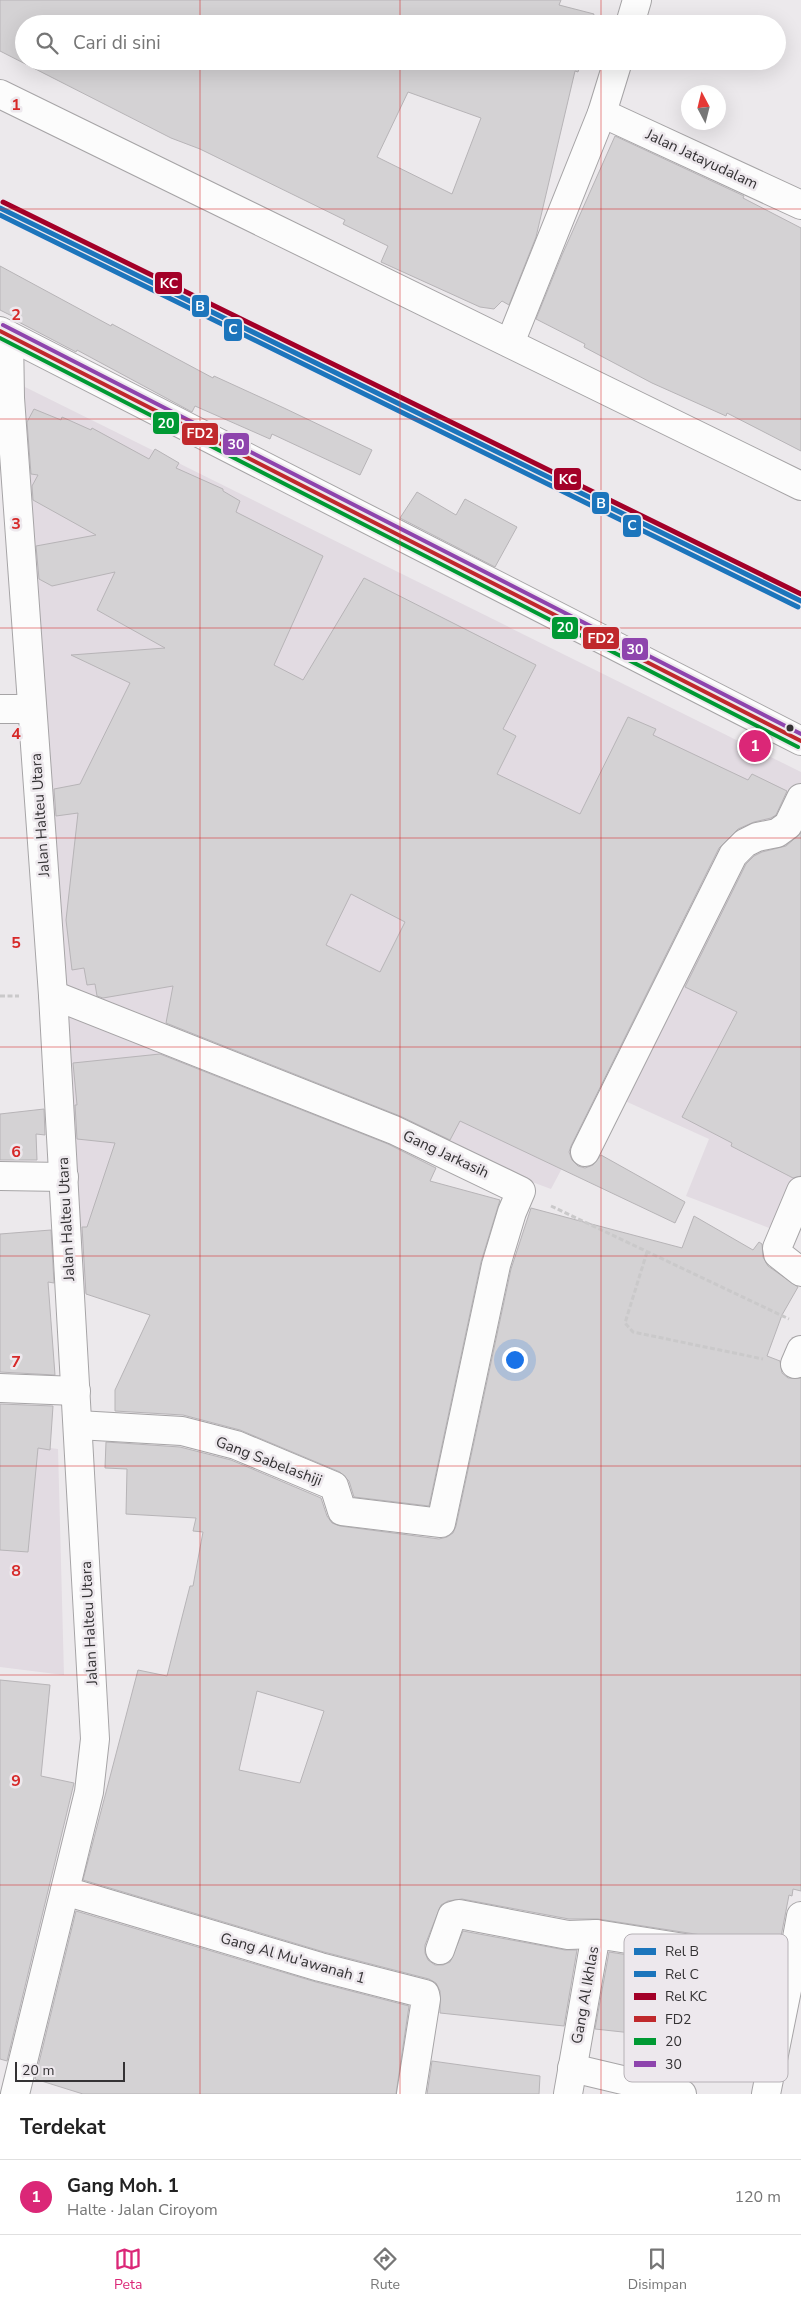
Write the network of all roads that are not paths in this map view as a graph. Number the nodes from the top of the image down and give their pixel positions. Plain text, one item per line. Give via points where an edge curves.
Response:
1 (637, 0) edge
2 (633, 15) edge
3 (615, 70) edge
4 (0, 94) edge
5 (602, 113) junction
6 (801, 205) edge
7 (4, 334) edge
8 (510, 343) junction
9 (6, 441) edge
10 (801, 486) edge
11 (9, 512) edge
12 (0, 709) edge
13 (32, 709) junction
14 (801, 741) edge
15 (801, 798) edge
16 (53, 994) junction
17 (585, 1152) dead end
18 (0, 1176) edge
19 (64, 1176) junction
20 (801, 1191) edge
21 (801, 1272) edge
22 (0, 1388) edge
23 (76, 1391) junction
24 (78, 1425) junction
25 (441, 1522) joint
26 (65, 1891) junction
27 (801, 1916) edge
28 (596, 1934) junction
29 (624, 1938) edge
30 (440, 1950) dead end
31 (788, 1964) edge
32 (792, 1965) junction
33 (788, 1985) edge
34 (570, 2081) edge
35 (16, 2094) edge
36 (411, 2094) edge
37 (682, 2094) edge

1 - 2 street
3 - 5 street
4 - 8 street
5 - 6 street, Jalan Jatayudalam
5 - 8 street
7 - 9 street, Jalan Halteu Utara
7 - 14 street
8 - 10 street
9 - 11 street, Jalan Halteu Utara
11 - 13 street, Jalan Halteu Utara
12 - 13 street
13 - 16 street, Jalan Halteu Utara
15 - 17 street via 788,825 777,833 745,843 733,855
16 - 19 street, Jalan Halteu Utara
16 - 25 street, Gang Jarkasih via 394,1130 521,1191 496,1264
18 - 19 street
19 - 23 street, Jalan Halteu Utara
20 - 21 street via 777,1248 778,1254
22 - 23 street
23 - 24 street, Jalan Halteu Utara
24 - 25 street, Gang Sabelashiji via 182,1431 236,1445 334,1486 342,1512
24 - 26 street, Jalan Halteu Utara via 95,1738 89,1792
26 - 35 street, Jalan Halteu Utara
26 - 36 street, Gang Al Mu'awanah 1 via 320,1967 425,1994
27 - 32 street
28 - 29 street, Gang Al Ikhlas
28 - 30 street via 568,1935 459,1914 448,1922
28 - 34 street, Gang Al Ikhlas
31 - 32 street, Gang Al Ikhlas
32 - 33 street
34 - 37 street

